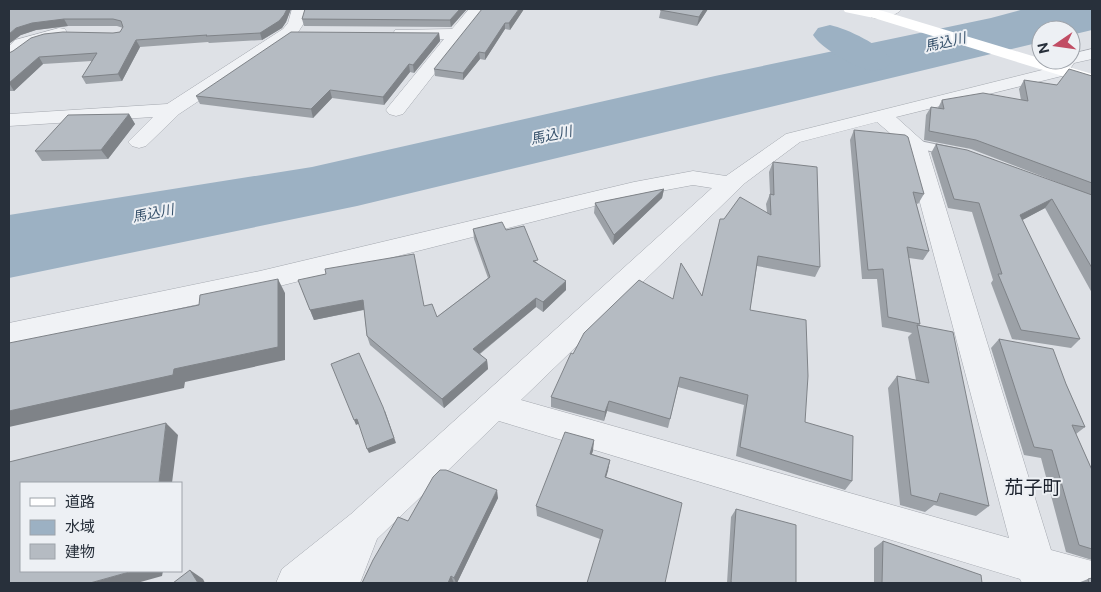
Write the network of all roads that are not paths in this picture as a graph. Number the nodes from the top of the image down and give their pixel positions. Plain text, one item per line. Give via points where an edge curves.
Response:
1 (300, 9) edge
2 (477, 9) edge
3 (851, 9) edge
4 (887, 14) edge
5 (289, 33) junction
6 (74, 34) edge
7 (309, 34) edge
8 (388, 34) edge
9 (457, 34) junction
10 (9, 55) edge
11 (1031, 56) edge
12 (1039, 70) edge
13 (1072, 70) edge
14 (1092, 80) edge
15 (172, 110) junction
16 (396, 110) dead end
17 (881, 115) junction
18 (9, 120) edge
19 (139, 142) dead end
20 (915, 144) junction
21 (965, 154) edge
22 (731, 184) junction
23 (9, 334) edge
24 (494, 406) junction
25 (364, 526) junction
26 (1038, 574) edge
27 (1092, 581) edge
28 (296, 583) edge
29 (340, 583) edge

1 - 5 street
2 - 9 street
3 - 4 street
4 - 11 street
5 - 7 street
5 - 15 street
6 - 10 street via 45,36 21,44
8 - 9 street
9 - 16 street
12 - 17 street
13 - 14 street
15 - 18 street
15 - 19 street
17 - 20 street
17 - 22 street via 793,138
20 - 21 lane
20 - 26 street
22 - 23 street via 693,178 634,189 260,281
22 - 24 street
24 - 25 street
24 - 26 street
25 - 28 street
25 - 29 street
26 - 27 street

